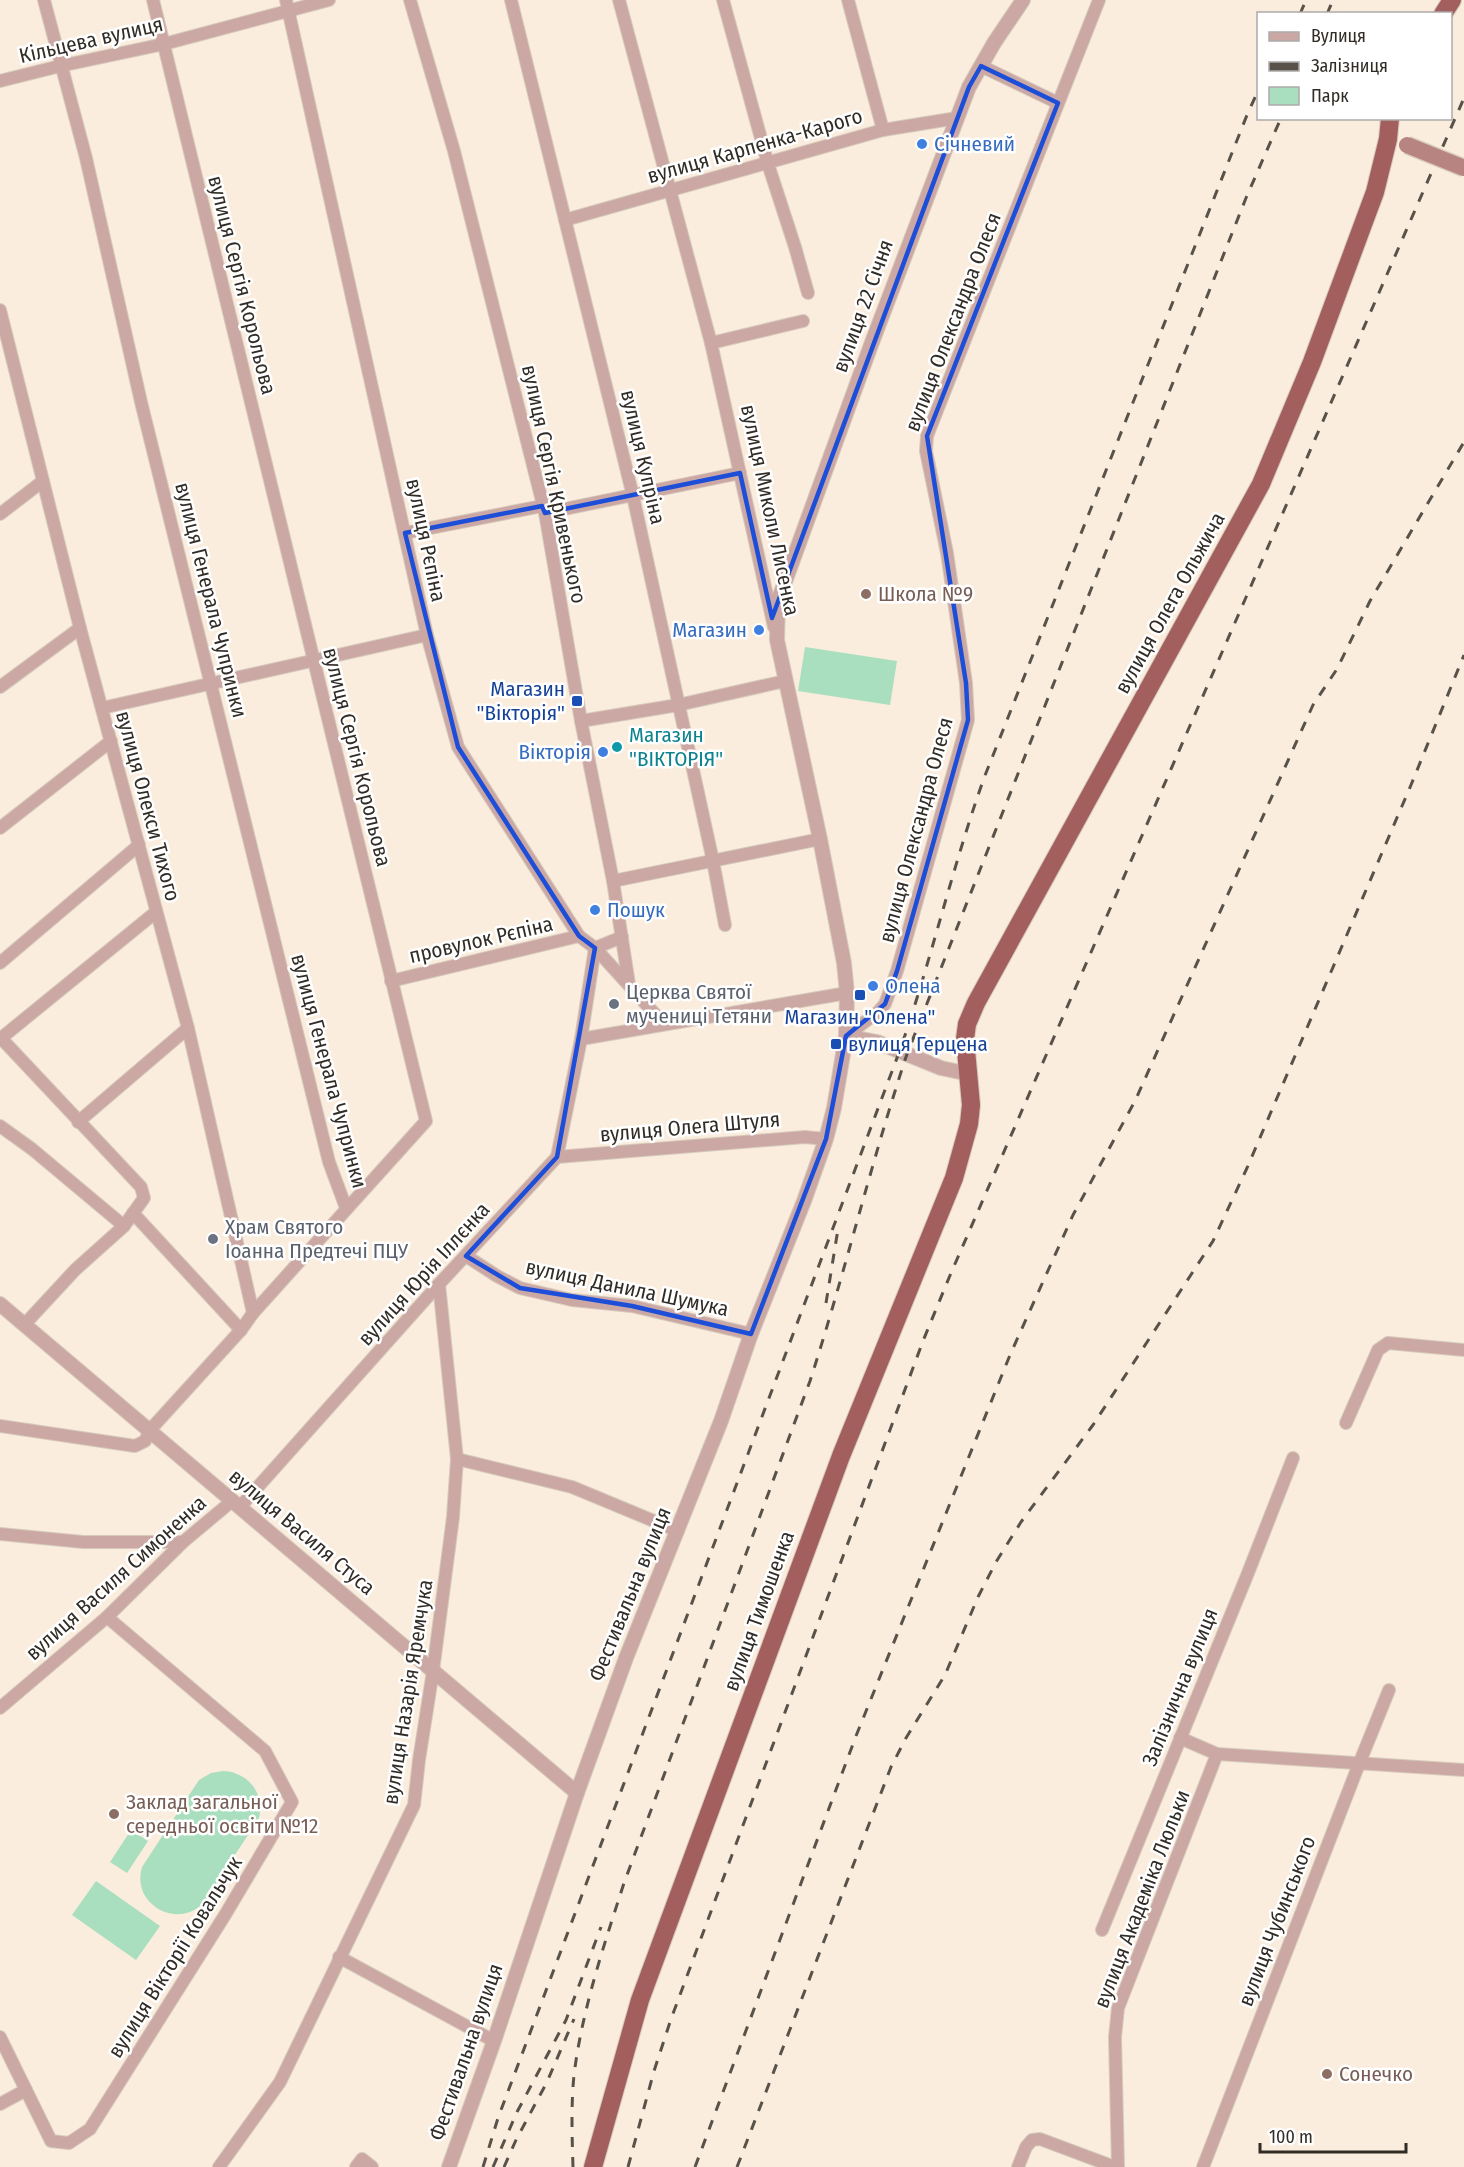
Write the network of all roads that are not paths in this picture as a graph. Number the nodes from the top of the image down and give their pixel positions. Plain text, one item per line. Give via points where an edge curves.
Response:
1 (44, 0) edge
2 (153, 0) edge
3 (329, 0) edge
4 (410, 0) edge
5 (512, 0) edge
6 (619, 0) edge
7 (723, 0) edge
8 (848, 0) edge
9 (1023, 0) edge
10 (1099, 0) edge
11 (288, 5) edge
12 (164, 44) junction
13 (60, 66) junction
14 (981, 66) junction
15 (0, 81) edge
16 (1058, 103) junction
17 (957, 118) junction
18 (1390, 120) edge
19 (883, 130) junction
20 (1407, 145) dead end
21 (768, 164) junction
22 (1464, 168) edge
23 (669, 191) junction
24 (565, 220) junction
25 (808, 293) dead end
26 (0, 310) edge
27 (803, 321) dead end
28 (3, 341) edge
29 (711, 343) junction
30 (740, 473) junction
31 (42, 481) junction
32 (633, 496) junction
33 (543, 509) junction
34 (0, 514) edge
35 (405, 533) junction
36 (80, 627) junction
37 (427, 635) junction
38 (777, 640) junction
39 (314, 659) junction
40 (785, 681) junction
41 (212, 684) junction
42 (0, 687) edge
43 (678, 705) junction
44 (102, 708) junction
45 (581, 721) junction
46 (111, 741) junction
47 (0, 828) edge
48 (820, 839) junction
49 (139, 845) junction
50 (713, 861) junction
51 (613, 881) junction
52 (156, 912) junction
53 (725, 925) dead end
54 (579, 936) junction
55 (622, 937) junction
56 (595, 948) junction
57 (0, 963) edge
58 (391, 981) junction
59 (629, 984) junction
60 (847, 993) junction
61 (664, 1024) junction
62 (188, 1028) junction
63 (846, 1036) junction
64 (0, 1038) edge
65 (581, 1039) junction
66 (969, 1074) junction
67 (78, 1122) junction
68 (0, 1126) edge
69 (826, 1139) junction
70 (556, 1157) junction
71 (346, 1208) junction
72 (133, 1213) junction
73 (124, 1226) junction
74 (466, 1256) junction
75 (439, 1284) junction
76 (0, 1305) edge
77 (253, 1313) junction
78 (24, 1325) junction
79 (241, 1330) junction
80 (752, 1334) junction
81 (1464, 1350) edge
82 (1346, 1423) dead end
83 (0, 1426) edge
84 (150, 1430) junction
85 (1293, 1458) dead end
86 (457, 1459) junction
87 (236, 1504) junction
88 (678, 1531) junction
89 (0, 1534) edge
90 (183, 1542) junction
91 (107, 1617) junction
92 (433, 1671) junction
93 (1389, 1690) dead end
94 (0, 1708) edge
95 (1180, 1738) junction
96 (1217, 1754) junction
97 (1359, 1764) junction
98 (1464, 1770) edge
99 (577, 1793) junction
100 (1102, 1930) dead end
101 (339, 1957) junction
102 (0, 2037) edge
103 (494, 2041) junction
104 (26, 2090) junction
105 (0, 2104) edge
106 (219, 2167) edge
107 (356, 2167) edge
108 (372, 2167) edge
109 (449, 2167) edge
110 (593, 2167) edge
111 (1018, 2167) edge
112 (1116, 2167) edge
113 (1203, 2167) edge

1 - 13 street, вулиця Генерала Чупринки
2 - 12 street, вулиця Сергія Корольова
3 - 11 street, Кільцева вулиця
4 - 33 street, вулиця Сергія Кривенького via 457,163
5 - 24 street, вулиця Купріна
6 - 23 street, вулиця Миколи Лисенка
7 - 21 street
8 - 19 street
9 - 14 street, вулиця 22 Січня
10 - 16 street, вулиця Олександра Олеся
11 - 12 street, Кільцева вулиця
11 - 35 street, вулиця Рєпіна
12 - 13 street, Кільцева вулиця
12 - 39 street, вулиця Сергія Корольова
13 - 15 street, Кільцева вулиця
13 - 41 street, вулиця Генерала Чупринки via 86,158 141,402
14 - 16 street
14 - 17 street, вулиця 22 Січня
16 - 63 street, вулиця Олександра Олеся via 927,436 926,451 947,553 968,720 885,1004
17 - 19 street, вулиця Карпенка-Карого
17 - 38 street, вулиця 22 Січня via 778,601
18 - 66 highway, вулиця Олега Ольжича via 1375,192 1312,362 1261,484 976,1003 965,1039
19 - 21 street, вулиця Карпенка-Карого
20 - 22 main road, bridge
21 - 23 street, вулиця Карпенка-Карого
21 - 25 street
23 - 24 street, вулиця Карпенка-Карого
23 - 29 street, вулиця Миколи Лисенка
24 - 32 street, вулиця Купріна
26 - 28 street, вулиця Олекси Тихого
27 - 29 street
28 - 31 street, вулиця Олекси Тихого
29 - 30 street, вулиця Миколи Лисенка
30 - 32 street
30 - 38 street, вулиця Миколи Лисенка
31 - 34 street
31 - 36 street, вулиця Олекси Тихого
32 - 33 street
32 - 43 street, вулиця Купріна
33 - 35 street
33 - 45 street, вулиця Сергія Кривенького
35 - 37 street, вулиця Рєпіна
36 - 42 street
36 - 44 street, вулиця Олекси Тихого
37 - 39 street
37 - 54 street, вулиця Рєпіна via 458,747
38 - 40 street, вулиця Миколи Лисенка
39 - 41 street
39 - 58 street, вулиця Сергія Корольова
40 - 43 street
40 - 48 street, вулиця Миколи Лисенка
41 - 44 street
41 - 71 street, вулиця Генерала Чупринки via 326,1151
43 - 45 street
43 - 50 street, вулиця Купріна
44 - 46 street, вулиця Олекси Тихого
45 - 51 street, вулиця Сергія Кривенького
46 - 47 street
46 - 49 street, вулиця Олекси Тихого
48 - 50 street
48 - 60 street, вулиця Миколи Лисенка
49 - 52 street, вулиця Олекси Тихого
49 - 57 street
50 - 51 street
50 - 53 street, вулиця Купріна
51 - 55 street, вулиця Сергія Кривенького
52 - 62 street, вулиця Олекси Тихого
52 - 64 street
54 - 56 street, вулиця Рєпіна
54 - 58 street, провулок Рєпіна
55 - 56 street
55 - 59 street, вулиця Сергія Кривенького
56 - 59 street, вулиця Рєпіна
56 - 65 street
58 - 71 street, вулиця Сергія Корольова via 426,1121
59 - 61 street, вулиця Рєпіна
60 - 61 street
60 - 63 street, вулиця Миколи Лисенка
61 - 65 street
62 - 67 street
62 - 77 street, вулиця Олекси Тихого
63 - 66 street via 877,1042 940,1068
63 - 69 street, Фестивальна вулиця
64 - 67 street
65 - 70 street
66 - 110 highway, вулиця Тимошенка via 969,1124 954,1178 841,1456 640,2000
67 - 72 street via 141,1187 144,1198
68 - 73 street
69 - 70 street, вулиця Олега Штуля via 805,1137
69 - 80 street, Фестивальна вулиця
70 - 74 street, вулиця Юрія Іллєнка
71 - 77 street, вулиця Сергія Корольова
72 - 73 street
72 - 79 street
73 - 78 street via 75,1270
74 - 75 street, вулиця Юрія Іллєнка
74 - 80 street, вулиця Данила Шумука via 520,1288 572,1300 632,1306
75 - 86 street, вулиця Назарія Яремчука
75 - 87 street, вулиця Юрія Іллєнка
76 - 78 street, вулиця Василя Стуса
77 - 79 street, вулиця Сергія Корольова
78 - 84 street, вулиця Василя Стуса
79 - 84 street, вулиця Сергія Корольова
80 - 88 street, Фестивальна вулиця
81 - 82 street via 1388,1343 1378,1350
83 - 84 street, вулиця Сергія Корольова via 135,1446 145,1441
84 - 87 street, вулиця Василя Стуса
85 - 95 street, Залізнична вулиця
86 - 88 street via 572,1487
86 - 92 street, вулиця Назарія Яремчука
87 - 90 street, вулиця Василя Симоненка
87 - 92 street, вулиця Василя Стуса
88 - 99 street, Фестивальна вулиця
89 - 90 street via 83,1542
90 - 91 street, вулиця Василя Симоненка
91 - 94 street, вулиця Василя Симоненка
91 - 104 street, вулиця Вікторії Ковальчук via 266,1751 292,1802 90,2129 69,2143 51,2141
92 - 99 street, вулиця Василя Стуса
92 - 101 street, вулиця Назарія Яремчука via 414,1805
93 - 97 street, вулиця Чубинського
95 - 96 street
95 - 100 street, Залізнична вулиця
96 - 97 street
96 - 112 street, вулиця Академіка Люльки via 1118,2008
97 - 98 street
97 - 113 street, вулиця Чубинського
99 - 103 street, Фестивальна вулиця
101 - 103 street
101 - 106 street, вулиця Назарія Яремчука via 280,2082
102 - 104 street, вулиця Вікторії Ковальчук
103 - 109 street, Фестивальна вулиця
104 - 105 street
107 - 108 street via 362,2159
111 - 112 street via 1026,2147 1032,2140 1040,2139

